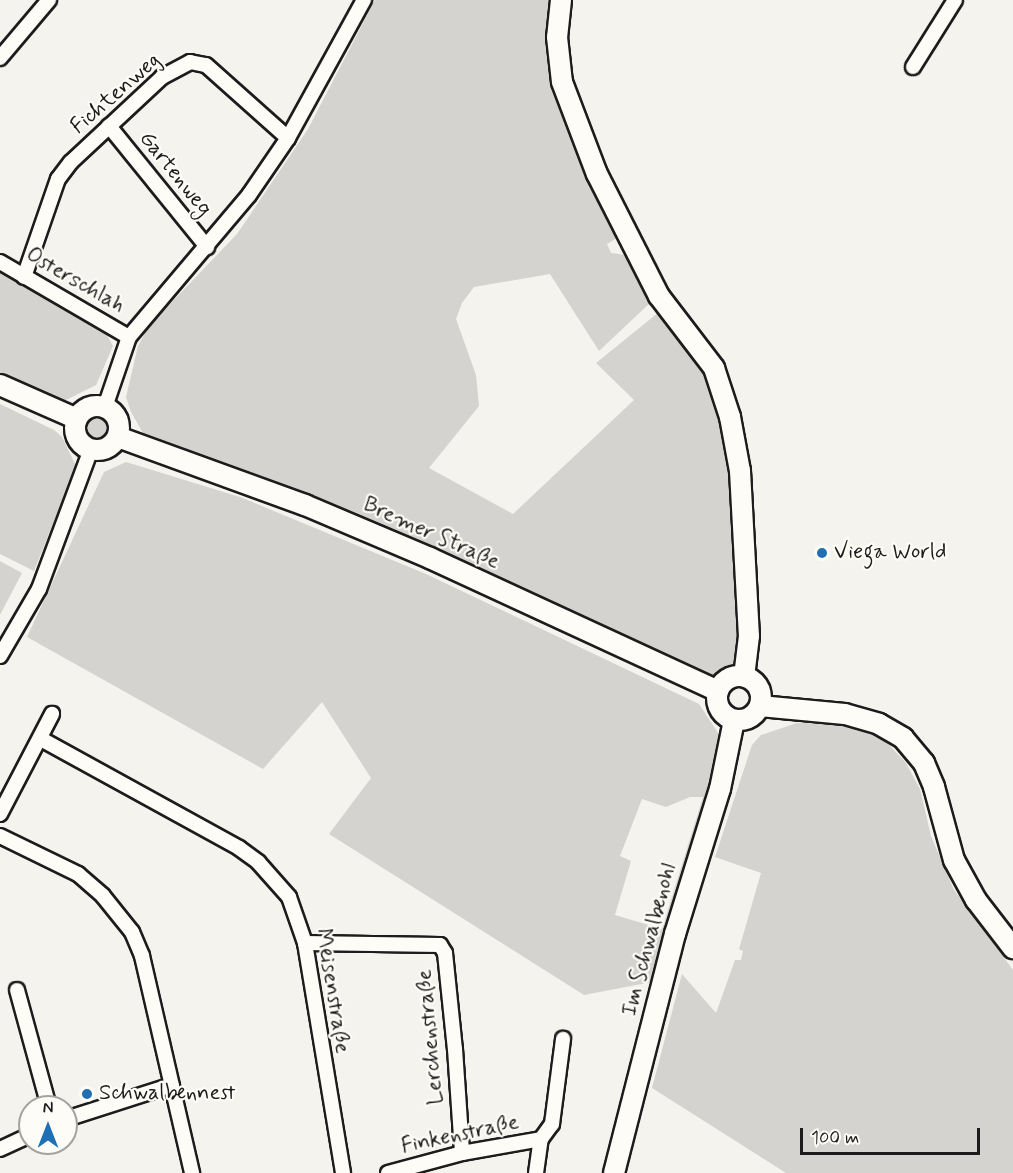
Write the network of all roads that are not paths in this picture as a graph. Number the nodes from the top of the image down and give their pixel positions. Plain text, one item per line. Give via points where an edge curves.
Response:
1 (49, 0) edge
2 (364, 0) edge
3 (561, 0) edge
4 (955, 0) edge
5 (0, 58) edge
6 (913, 67) dead end
7 (109, 126) junction
8 (288, 138) junction
9 (207, 247) junction
10 (0, 262) edge
11 (24, 277) junction
12 (129, 337) junction
13 (0, 385) edge
14 (105, 407) junction
15 (77, 419) junction
16 (118, 437) junction
17 (91, 449) junction
18 (0, 656) edge
19 (744, 677) junction
20 (718, 691) junction
21 (760, 705) junction
22 (52, 714) dead end
23 (734, 720) junction
24 (41, 740) junction
25 (0, 814) edge
26 (0, 836) edge
27 (305, 943) junction
28 (1013, 948) edge
29 (17, 990) dead end
30 (563, 1039) dead end
31 (172, 1085) junction
32 (46, 1095) edge
33 (78, 1115) edge
34 (541, 1139) junction
35 (18, 1141) edge
36 (0, 1149) edge
37 (462, 1153) junction
38 (192, 1173) edge
39 (343, 1173) edge
40 (388, 1173) edge
41 (536, 1173) edge
42 (614, 1173) edge

1 - 5 street
2 - 8 street
3 - 19 main road via 557,37 562,82 597,174 659,296 714,368 730,417 740,471 749,636
4 - 6 street
7 - 8 street, Fichtenweg via 162,77 190,62 206,65
7 - 9 street, Gartenweg
7 - 11 street, Fichtenweg via 58,179
8 - 9 street
9 - 12 street
10 - 11 street, Osterschlah
11 - 12 street, Osterschlah
12 - 14 street
13 - 15 main road
14 - 15 main road via 92,406
14 - 16 main road via 118,420
15 - 17 main road via 78,439
16 - 17 main road via 106,448
16 - 20 main road, Bremer Straße via 304,505 420,554
17 - 18 street via 39,588
19 - 20 main road via 726,681
19 - 21 main road via 757,686
20 - 23 main road via 718,706
21 - 23 main road via 752,716
21 - 28 main road via 845,714 879,724 903,738 924,763 954,860 976,900
22 - 24 street
23 - 42 main road, Im Schwalbenohl via 720,789 675,934
24 - 25 street
24 - 27 street, Meisenstraße via 258,862 289,897
26 - 31 street via 78,874 103,896 132,932 142,956
27 - 37 street, Lerchenstraße via 440,945 445,953
27 - 39 street, Meisenstraße
29 - 32 street
30 - 34 street, Finkenstraße via 552,1124
31 - 33 street
31 - 38 street
34 - 37 street, Finkenstraße
34 - 41 street, Finkenstraße
35 - 36 street
37 - 40 street, Finkenstraße

